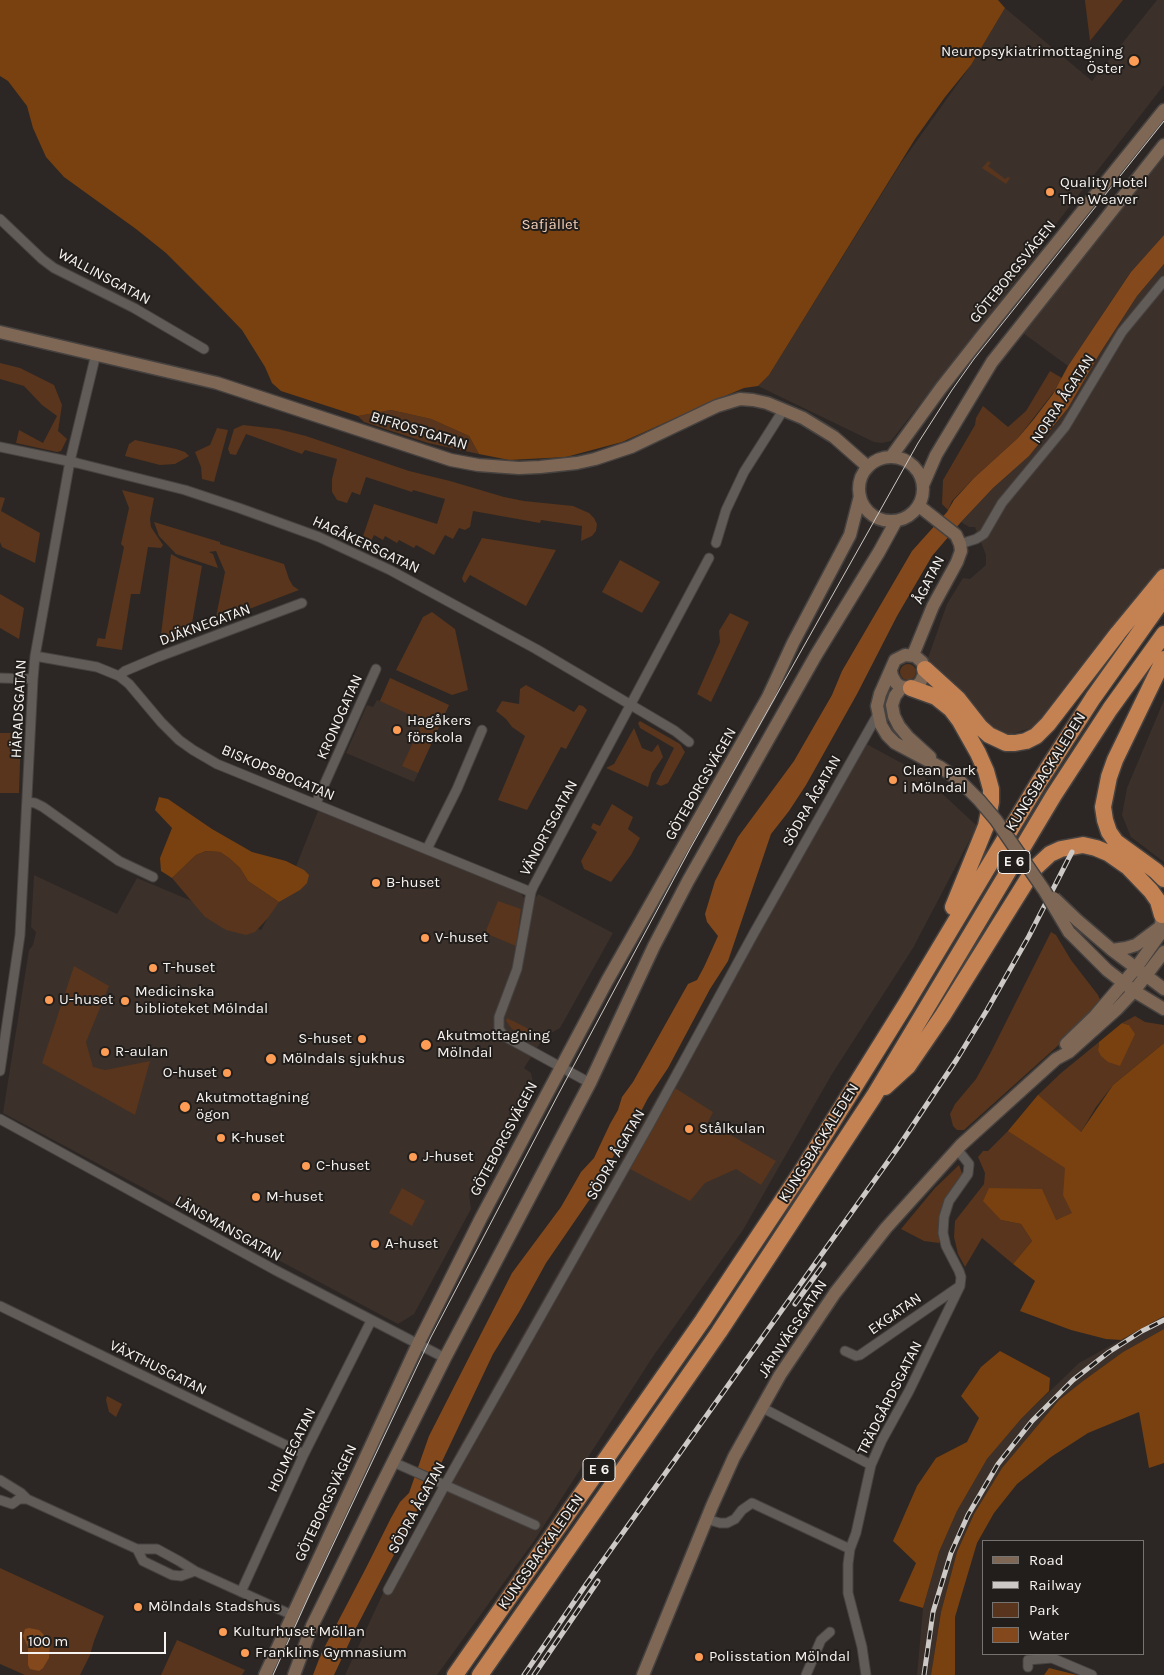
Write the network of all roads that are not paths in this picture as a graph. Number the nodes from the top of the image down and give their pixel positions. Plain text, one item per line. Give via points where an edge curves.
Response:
1 (1164, 110) edge
2 (1164, 144) edge
3 (0, 219) edge
4 (1164, 281) edge
5 (0, 332) edge
6 (204, 349) dead end
7 (96, 354) junction
8 (784, 409) junction
9 (0, 447) edge
10 (891, 457) junction
11 (70, 461) junction
12 (868, 467) junction
13 (923, 485) junction
14 (860, 496) junction
15 (919, 506) junction
16 (896, 521) junction
17 (958, 540) junction
18 (716, 543) dead end
19 (709, 558) dead end
20 (1164, 577) edge
21 (1164, 598) edge
22 (302, 603) dead end
23 (1164, 634) edge
24 (912, 655) junction
25 (35, 656) junction
26 (1164, 659) edge
27 (376, 669) dead end
28 (925, 669) junction
29 (891, 671) junction
30 (120, 676) junction
31 (0, 678) edge
32 (33, 679) junction
33 (907, 687) junction
34 (631, 705) junction
35 (878, 714) junction
36 (482, 730) dead end
37 (868, 734) junction
38 (887, 735) junction
39 (689, 742) dead end
40 (923, 756) junction
41 (27, 802) junction
42 (316, 803) junction
43 (427, 849) junction
44 (153, 878) dead end
45 (1164, 879) edge
46 (1044, 890) junction
47 (530, 892) junction
48 (1163, 918) edge
49 (1112, 950) junction
50 (1164, 952) edge
51 (1136, 968) junction
52 (1146, 976) junction
53 (1129, 987) junction
54 (1164, 989) edge
55 (906, 1004) junction
56 (1164, 1009) edge
57 (560, 1067) junction
58 (0, 1070) edge
59 (590, 1083) junction
60 (874, 1096) junction
61 (0, 1119) edge
62 (957, 1149) junction
63 (960, 1286) junction
64 (0, 1306) edge
65 (371, 1321) junction
66 (418, 1344) junction
67 (844, 1351) dead end
68 (445, 1358) junction
69 (762, 1408) junction
70 (304, 1454) junction
71 (393, 1462) junction
72 (871, 1465) junction
73 (0, 1480) edge
74 (442, 1484) junction
75 (27, 1499) junction
76 (0, 1500) edge
77 (706, 1520) junction
78 (536, 1526) dead end
79 (137, 1549) junction
80 (850, 1549) junction
81 (195, 1571) junction
82 (388, 1590) dead end
83 (241, 1592) junction
84 (292, 1615) junction
85 (830, 1632) dead end
86 (1039, 1656) edge
87 (1028, 1667) dead end
88 (265, 1675) edge
89 (294, 1675) edge
90 (455, 1675) edge
91 (480, 1675) edge
92 (643, 1675) edge
93 (806, 1675) edge
94 (866, 1675) edge
95 (1092, 1675) edge

1 - 10 main road, GÖTEBORGSVÄGEN via 979,339
2 - 13 main road via 992,362 936,455
3 - 6 street, WALLINSGATAN via 54,268 139,310
4 - 17 street, NORRA ÅGATAN via 1122,332 1065,427 1002,504 984,534 976,540
5 - 7 main road, BIFROSTGATAN
7 - 8 main road, BIFROSTGATAN via 217,383 451,460 499,467 577,464 631,447 717,406 740,399
7 - 11 street, HÄRADSGATAN
8 - 12 main road, BIFROSTGATAN via 821,428
8 - 18 street via 744,472 726,510
9 - 11 street, HAGÅKERSGATAN
10 - 12 main road
10 - 13 main road via 913,466
11 - 25 street, HÄRADSGATAN
11 - 34 street, HAGÅKERSGATAN via 195,493 319,538 414,582
12 - 14 main road, GÖTEBORGSVÄGEN via 860,482
13 - 15 main road
14 - 16 main road via 872,514 882,520
14 - 57 main road, GÖTEBORGSVÄGEN via 850,535 768,697
15 - 16 main road via 910,515
15 - 17 main road
16 - 59 main road via 688,881
17 - 24 main road, ÅGATAN via 961,551 957,562
19 - 34 street, VÄNORTSGATAN
20 - 28 highway via 1048,724 1026,741 1006,743 989,735 958,699
21 - 55 highway, KUNGSBACKALEDEN / E 6 via 1039,782
22 - 30 street, DJÄKNEGATAN via 158,657
23 - 60 highway, KUNGSBACKALEDEN / E 6 via 1054,795
24 - 28 main road via 921,660
24 - 29 main road via 899,657
25 - 30 street, BISKOPSBOGATAN via 97,667
25 - 32 street, HÄRADSGATAN
26 - 45 highway via 1115,760 1103,807 1109,832 1116,842
27 - 42 street, KRONOGATAN
28 - 33 main road via 922,681
29 - 33 main road via 894,681
29 - 35 main road via 880,694
30 - 42 street, BISKOPSBOGATAN via 161,722 193,750 217,764
31 - 32 street
32 - 41 street, HÄRADSGATAN
33 - 40 main road via 895,696 892,705 894,716
33 - 55 highway via 944,702 960,721 986,771 992,802 986,826 956,901
34 - 39 street, HAGÅKERSGATAN
34 - 47 street, VÄNORTSGATAN
35 - 37 street, SÖDRA ÅGATAN
35 - 38 main road
36 - 43 street
37 - 38 street
37 - 74 street, SÖDRA ÅGATAN via 762,918 646,1131
38 - 40 main road via 895,743
40 - 46 main road, bridge via 959,780 979,800
41 - 44 street via 43,807 112,857
41 - 58 street, HÄRADSGATAN via 20,935
42 - 43 street, BISKOPSBOGATAN
43 - 47 street, BISKOPSBOGATAN
46 - 49 main road, bridge
46 - 53 main road, bridge via 1069,932
47 - 57 street, VÄNORTSGATAN via 517,969 499,1017 499,1029 504,1036
48 - 49 main road via 1136,945
48 - 51 main road via 1160,934
48 - 60 highway via 1151,891 1128,867 1108,853 1083,845 1050,854 1034,869 908,1066
49 - 51 main road
50 - 52 main road
51 - 52 main road
51 - 53 main road
52 - 53 main road
52 - 54 main road
53 - 56 main road
53 - 62 main road, JÄRNVÄGSGATAN
55 - 90 highway, KUNGSBACKALEDEN / E 6 via 802,1171 703,1320
57 - 59 street, VÄNORTSGATAN
57 - 66 main road, GÖTEBORGSVÄGEN
59 - 68 main road
60 - 91 highway, KUNGSBACKALEDEN / E 6 via 719,1332
61 - 65 street, LÄNSMANSGATAN
62 - 63 street via 969,1164 968,1174 949,1201 943,1233 961,1277
62 - 69 main road, JÄRNVÄGSGATAN via 886,1228 835,1293
63 - 67 street, EKGATAN via 860,1355
63 - 72 street, TRÄDGÅRDSGATAN
64 - 70 street, VÄXTHUSGATAN
65 - 66 street, LÄNSMANSGATAN
65 - 70 street, HOLMEGATAN
66 - 68 street, LÄNSMANSGATAN
66 - 84 main road, GÖTEBORGSVÄGEN
68 - 71 main road
69 - 72 street
69 - 77 main road, JÄRNVÄGSGATAN via 724,1476
70 - 83 street, HOLMEGATAN
71 - 74 street
71 - 89 main road via 312,1626
72 - 80 street, TRÄDGÅRDSGATAN
73 - 75 street
74 - 78 street
74 - 82 street, SÖDRA ÅGATAN
75 - 76 street via 19,1499 12,1504
75 - 79 street
77 - 80 street via 727,1523 752,1503
77 - 92 main road, JÄRNVÄGSGATAN
79 - 81 street via 157,1549
79 - 81 street via 143,1561 172,1575 181,1576
80 - 94 street, TRÄDGÅRDSGATAN via 848,1593
81 - 83 street
83 - 84 street
84 - 88 main road, GÖTEBORGSVÄGEN
85 - 93 street via 821,1640
86 - 87 street via 1028,1660
86 - 95 street via 1052,1658

